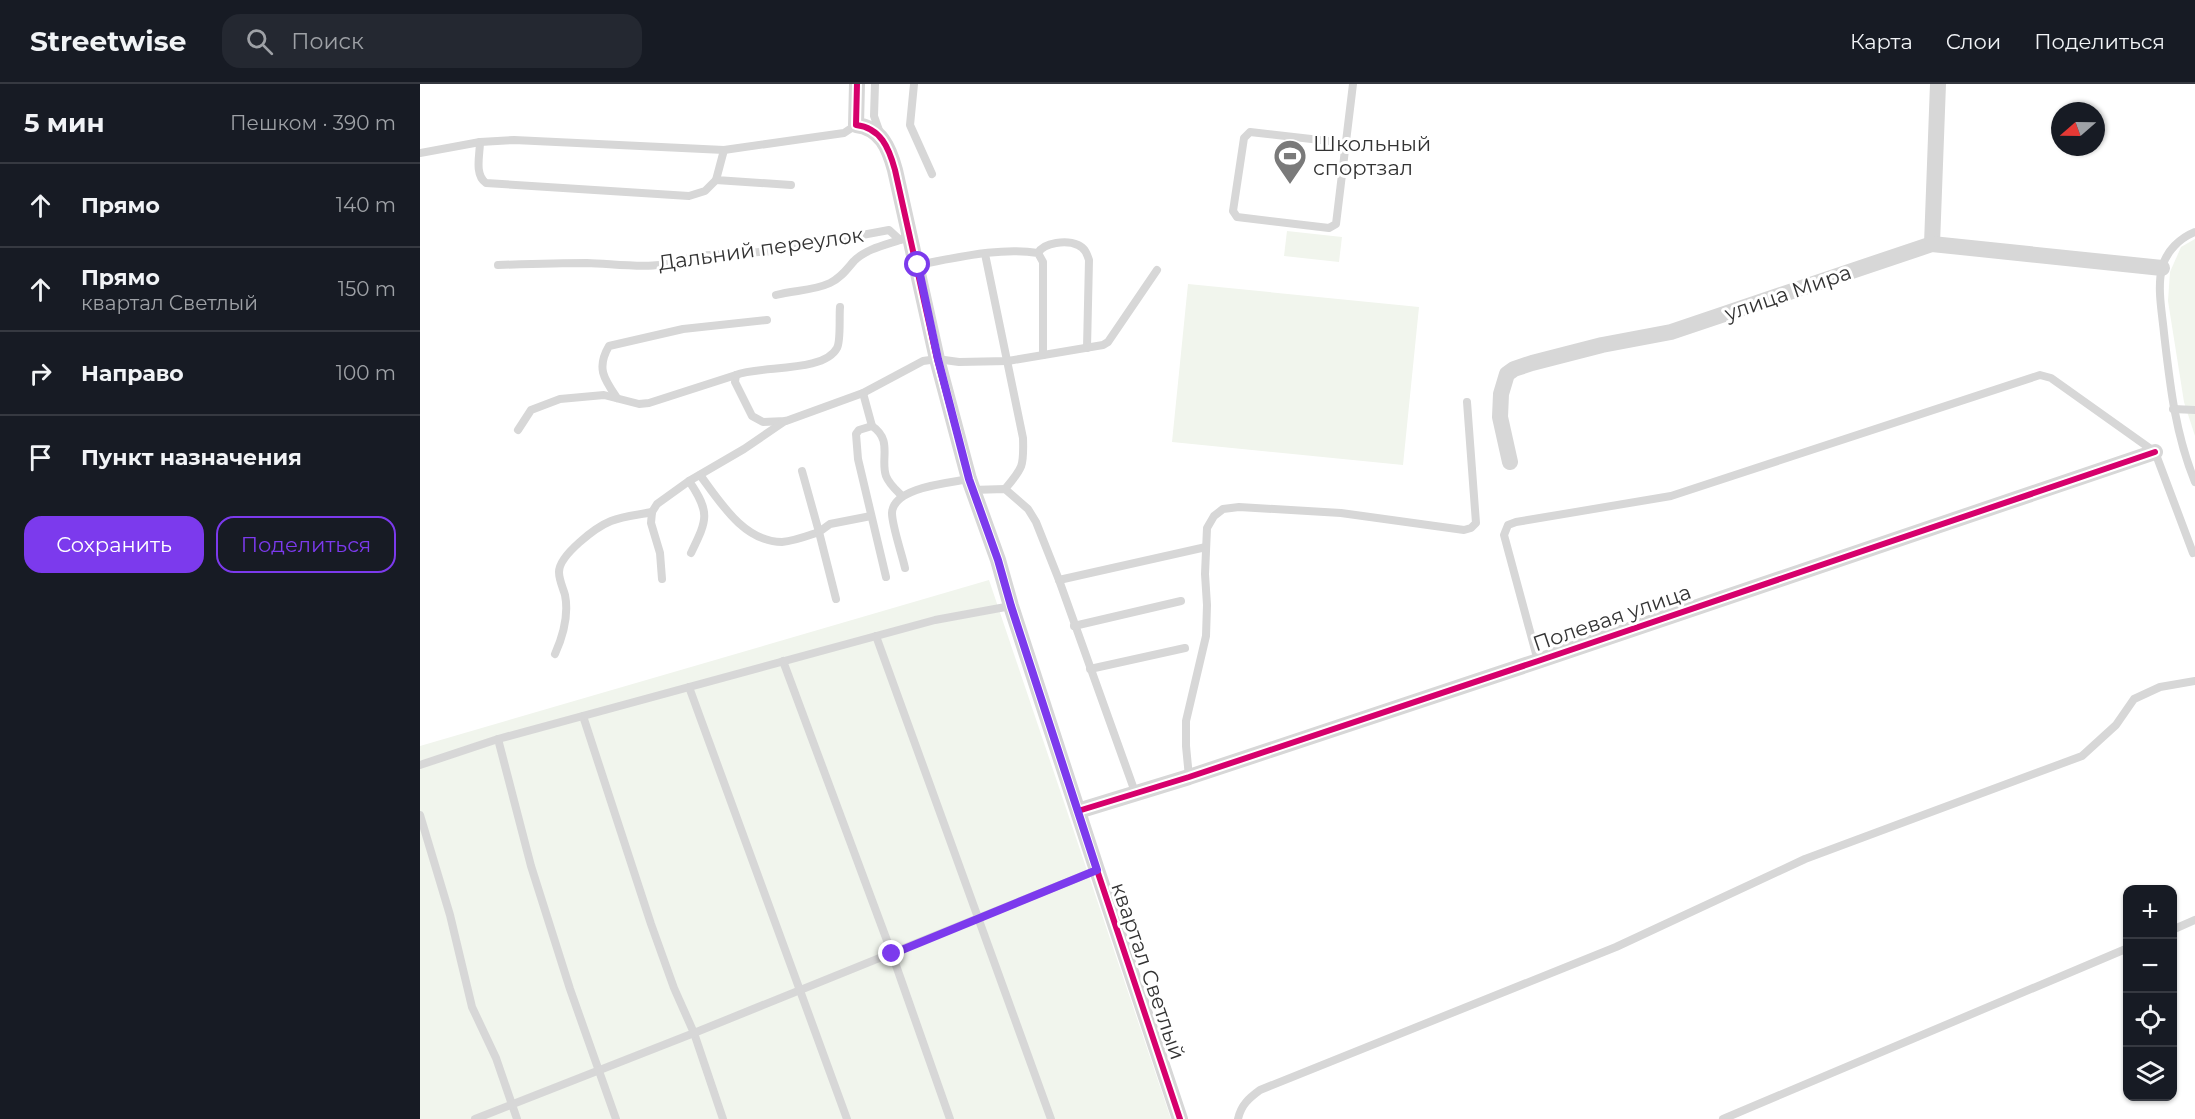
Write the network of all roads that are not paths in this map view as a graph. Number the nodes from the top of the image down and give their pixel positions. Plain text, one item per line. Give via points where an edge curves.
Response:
1 (857, 84) edge
2 (875, 84) edge
3 (914, 84) edge
4 (1353, 84) edge
5 (1938, 84) edge
6 (856, 125) junction
7 (882, 139) junction
8 (480, 142) junction
9 (1346, 143) junction
10 (724, 150) junction
11 (420, 153) edge
12 (932, 174) dead end
13 (716, 180) junction
14 (791, 185) dead end
15 (2195, 231) edge
16 (906, 238) junction
17 (1932, 244) junction
18 (985, 254) junction
19 (1038, 254) junction
20 (498, 265) dead end
21 (918, 265) junction
22 (2162, 268) junction
23 (1157, 270) dead end
24 (776, 295) dead end
25 (840, 307) dead end
26 (767, 320) dead end
27 (1087, 348) junction
28 (1042, 355) junction
29 (938, 359) junction
30 (1008, 361) junction
31 (736, 375) junction
32 (863, 393) junction
33 (617, 398) junction
34 (1467, 402) dead end
35 (2173, 409) junction
36 (2195, 410) edge
37 (786, 421) junction
38 (872, 426) junction
39 (518, 429) dead end
40 (2155, 452) junction
41 (1510, 462) dead end
42 (802, 471) dead end
43 (700, 476) junction
44 (689, 481) junction
45 (2195, 482) edge
46 (970, 484) junction
47 (1005, 489) junction
48 (902, 496) junction
49 (652, 512) junction
50 (871, 516) junction
51 (819, 532) junction
52 (1206, 547) junction
53 (691, 553) dead end
54 (2193, 553) dead end
55 (905, 568) dead end
56 (886, 578) dead end
57 (662, 579) dead end
58 (1059, 580) junction
59 (836, 599) dead end
60 (1181, 602) dead end
61 (1011, 606) junction
62 (1074, 626) junction
63 (876, 636) junction
64 (1185, 648) dead end
65 (555, 654) dead end
66 (783, 661) junction
67 (1538, 661) junction
68 (1089, 669) junction
69 (2195, 681) edge
70 (689, 687) junction
71 (583, 716) junction
72 (498, 739) junction
73 (420, 765) edge
74 (1189, 777) junction
75 (1135, 792) junction
76 (1078, 811) junction
77 (420, 815) edge
78 (1097, 870) junction
79 (979, 920) junction
80 (2195, 920) edge
81 (2177, 928) edge
82 (2123, 950) edge
83 (892, 954) junction
84 (801, 991) junction
85 (694, 1033) junction
86 (598, 1069) junction
87 (512, 1105) junction
88 (475, 1119) edge
89 (517, 1119) edge
90 (616, 1119) edge
91 (723, 1119) edge
92 (847, 1119) edge
93 (950, 1119) edge
94 (1051, 1119) edge
95 (1180, 1119) edge
96 (1238, 1119) edge
97 (1722, 1119) edge

1 - 6 street
2 - 7 lane via 874,116
3 - 12 lane via 910,124
4 - 9 lane
5 - 17 street
6 - 7 street via 866,126
6 - 10 lane via 844,133
7 - 16 street, квартал Светлый via 896,170
8 - 10 lane via 514,140
8 - 11 lane
8 - 13 lane via 479,174 486,183 689,196 705,191
9 - 9 lane via 1336,224 1329,228 1237,217 1233,211 1244,138 1250,132
10 - 13 lane
13 - 14 lane
15 - 22 lane via 2172,248
16 - 20 lane, Дальний переулок via 889,230 776,251 693,256 659,266
16 - 21 street, квартал Светлый
16 - 24 lane via 866,253 831,283
17 - 22 street, улица Мира
17 - 41 street, улица Мира via 1671,332 1602,345 1514,369 1507,374 1501,394 1500,417
18 - 19 lane
18 - 21 lane
18 - 30 lane
19 - 27 lane via 1044,246 1055,243 1079,245 1086,251
19 - 28 lane via 1043,262
21 - 29 street, квартал Светлый
22 - 35 lane via 2162,307
23 - 27 lane via 1107,342
25 - 31 lane via 838,347 833,353 818,362 793,368
26 - 33 lane via 683,329 609,346 603,355 602,371
27 - 28 lane
28 - 30 lane
29 - 30 lane
29 - 32 lane via 923,361
29 - 46 street, квартал Светлый
30 - 47 lane via 1024,459 1019,473
31 - 33 lane via 649,403
31 - 37 lane via 735,382 752,416 763,422
32 - 37 lane
32 - 38 lane
33 - 39 lane via 593,395 560,399 531,410
34 - 52 lane via 1476,523 1471,528 1341,513 1239,507 1223,509 1214,516 1207,528
35 - 36 lane
35 - 45 lane
37 - 43 lane
38 - 48 lane via 882,436 886,476
38 - 50 lane via 856,434
40 - 54 lane
40 - 67 street, Полевая улица
40 - 67 lane via 2051,378 2040,375 1671,496 1516,522 1505,529 1504,535
42 - 51 lane
43 - 44 lane
43 - 51 lane via 744,528 763,538 782,542
44 - 49 lane
44 - 53 lane via 705,514 704,526
46 - 47 lane
46 - 48 lane
46 - 61 street, квартал Светлый
47 - 58 lane via 1028,509 1036,522
48 - 55 lane via 892,513
49 - 57 lane
49 - 65 lane via 608,523 567,553 559,573 566,597 566,617
50 - 51 lane via 830,524
50 - 56 lane
51 - 59 lane
52 - 58 lane
52 - 74 lane via 1206,636 1186,721
58 - 62 lane
60 - 62 lane
61 - 63 lane
61 - 76 street, квартал Светлый
62 - 68 lane
63 - 66 lane
63 - 79 lane
64 - 68 lane
66 - 70 lane
66 - 83 lane
67 - 74 street, Полевая улица
68 - 75 lane
69 - 96 lane via 2160,687 2134,699 2116,725 2082,756 1805,859 1616,947 1260,1090 1248,1099
70 - 71 lane
70 - 84 lane
71 - 72 lane
71 - 85 lane via 651,924
72 - 73 lane
72 - 86 lane via 531,866
74 - 75 street, Полевая улица
75 - 76 street, Полевая улица
76 - 78 street, квартал Светлый
77 - 87 lane via 472,1007
78 - 79 lane
78 - 95 street, квартал Светлый
79 - 83 lane
79 - 94 lane
80 - 81 lane
82 - 97 lane
83 - 84 lane
83 - 93 lane
84 - 85 lane
84 - 92 lane
85 - 86 lane
85 - 91 lane
86 - 87 lane
86 - 90 lane
87 - 88 lane
87 - 89 lane

